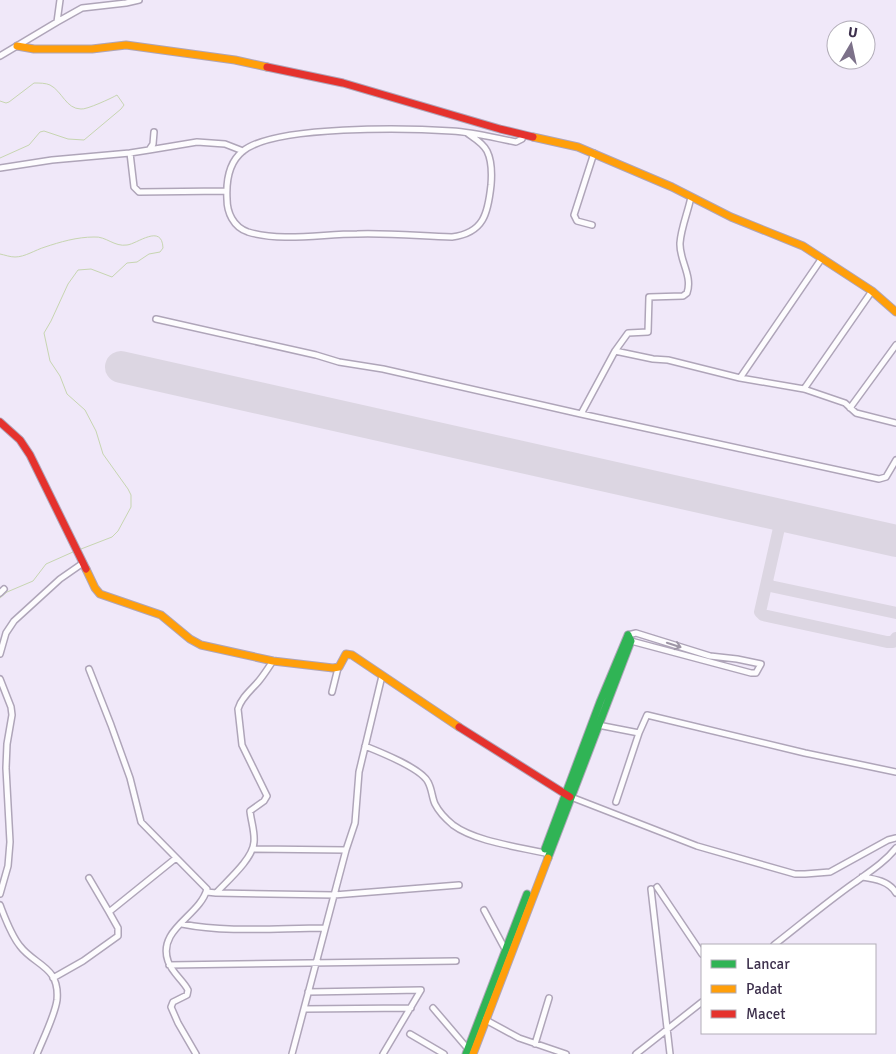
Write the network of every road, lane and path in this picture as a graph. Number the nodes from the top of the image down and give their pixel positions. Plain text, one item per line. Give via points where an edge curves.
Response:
1 (60, 0) edge
2 (139, 0) edge
3 (57, 22) junction
4 (17, 46) junction
5 (0, 56) edge
6 (154, 132) dead end
7 (467, 133) junction
8 (524, 135) junction
9 (149, 150) junction
10 (242, 151) junction
11 (130, 153) junction
12 (594, 153) junction
13 (0, 168) edge
14 (226, 191) junction
15 (691, 197) junction
16 (592, 224) dead end
17 (822, 258) junction
18 (872, 291) junction
19 (896, 312) edge
20 (156, 319) dead end
21 (896, 345) edge
22 (616, 351) junction
23 (740, 378) junction
24 (804, 389) junction
25 (850, 408) junction
26 (581, 414) junction
27 (0, 422) edge
28 (896, 423) edge
29 (896, 460) edge
30 (83, 563) junction
31 (629, 638) junction
32 (0, 654) edge
33 (272, 661) junction
34 (338, 668) junction
35 (89, 669) dead end
36 (382, 676) junction
37 (0, 679) edge
38 (332, 692) dead end
39 (598, 725) junction
40 (639, 733) junction
41 (365, 746) junction
42 (583, 756) junction
43 (896, 772) edge
44 (568, 796) junction
45 (616, 802) dead end
46 (896, 838) edge
47 (253, 848) junction
48 (896, 848) edge
49 (346, 850) junction
50 (546, 853) junction
51 (894, 855) edge
52 (176, 858) junction
53 (862, 877) junction
54 (88, 878) dead end
55 (459, 885) dead end
56 (207, 892) junction
57 (216, 893) junction
58 (896, 893) edge
59 (0, 894) edge
60 (334, 895) junction
61 (0, 905) edge
62 (484, 910) dead end
63 (109, 912) junction
64 (182, 924) junction
65 (325, 928) junction
66 (775, 944) edge
67 (505, 950) junction
68 (701, 953) edge
69 (456, 961) dead end
70 (316, 964) junction
71 (169, 965) junction
72 (53, 978) junction
73 (499, 978) junction
74 (308, 992) junction
75 (549, 998) dead end
76 (701, 1003) edge
77 (411, 1008) junction
78 (433, 1008) dead end
79 (304, 1009) junction
80 (484, 1018) junction
81 (667, 1030) junction
82 (410, 1034) dead end
83 (535, 1044) junction
84 (470, 1052) edge
85 (37, 1054) edge
86 (196, 1054) edge
87 (292, 1054) edge
88 (383, 1054) edge
89 (444, 1054) edge
90 (566, 1054) edge
91 (636, 1054) edge
92 (670, 1054) edge

1 - 3 street
2 - 3 street via 82,8
3 - 4 street
4 - 5 street
4 - 8 main road via 34,50 126,45 236,60 343,83
6 - 9 street
7 - 8 street via 516,142
7 - 10 street via 401,129 288,135 264,140
7 - 14 street via 487,150 491,176 486,215 476,228 463,235 258,234 244,230 232,220
8 - 12 main road
9 - 10 street via 197,142 224,144
9 - 11 street
10 - 14 street via 230,169
11 - 13 street
11 - 14 street via 134,187 139,192
12 - 15 main road
12 - 16 street via 574,216 577,221
15 - 17 main road via 803,246
15 - 22 street via 680,245 686,268 687,293 683,296 648,297 648,332 628,333
17 - 18 main road
17 - 23 street
18 - 19 main road
18 - 24 street
20 - 26 street
21 - 25 street
22 - 23 street
22 - 26 street
23 - 24 street
24 - 25 street via 836,399
25 - 28 street via 856,413
26 - 29 street via 879,479 886,477
27 - 30 main road via 20,440 30,455
30 - 32 street via 60,579 14,622 6,633
30 - 33 main road via 95,588 105,596 161,615 201,645
31 -> 31 street via 636,633 710,656 761,664 756,673 751,673
31 - 39 main road
31 - 42 main road
33 - 34 main road
33 - 47 street via 238,708 242,745 267,796 250,811 255,837
34 - 36 main road via 348,654
34 - 38 street
35 - 52 street via 130,778 141,822
36 - 41 street
36 - 44 main road
37 - 59 street via 12,715 6,768 10,842 8,866
39 - 40 street
39 - 42 main road
40 - 43 street via 648,715
40 - 45 street
41 - 49 street via 354,823
41 - 50 street via 423,776 441,813 469,835
42 - 44 main road
44 - 46 street via 697,846 795,874 830,872
44 - 50 main road
47 - 49 street
47 - 57 street
48 - 51 street
49 - 60 street
50 - 67 main road
50 - 73 main road
51 - 53 street
52 - 56 street via 206,886
52 - 63 street
53 - 58 street via 885,883
53 - 66 street
54 - 63 street
55 - 60 street
56 - 57 street
56 - 64 street
57 - 60 street
60 - 65 street
61 - 72 street via 20,947 44,965
62 - 67 street
63 - 72 street via 118,928 118,936
64 - 65 street via 222,928
64 - 71 street via 167,940
65 - 70 street
67 - 73 main road
68 - 81 street via 654,888
69 - 70 street
70 - 71 street
70 - 74 street
71 - 86 street via 187,988 187,994 171,1006
72 - 85 street via 56,1003
73 - 80 main road
74 - 77 street via 421,990
74 - 79 street
75 - 83 street
76 - 81 street
77 - 79 street
77 - 88 street
78 - 84 street
79 - 87 street
80 - 83 street
80 - 84 main road
81 - 91 street
81 - 92 street
82 - 89 street
83 - 90 street

